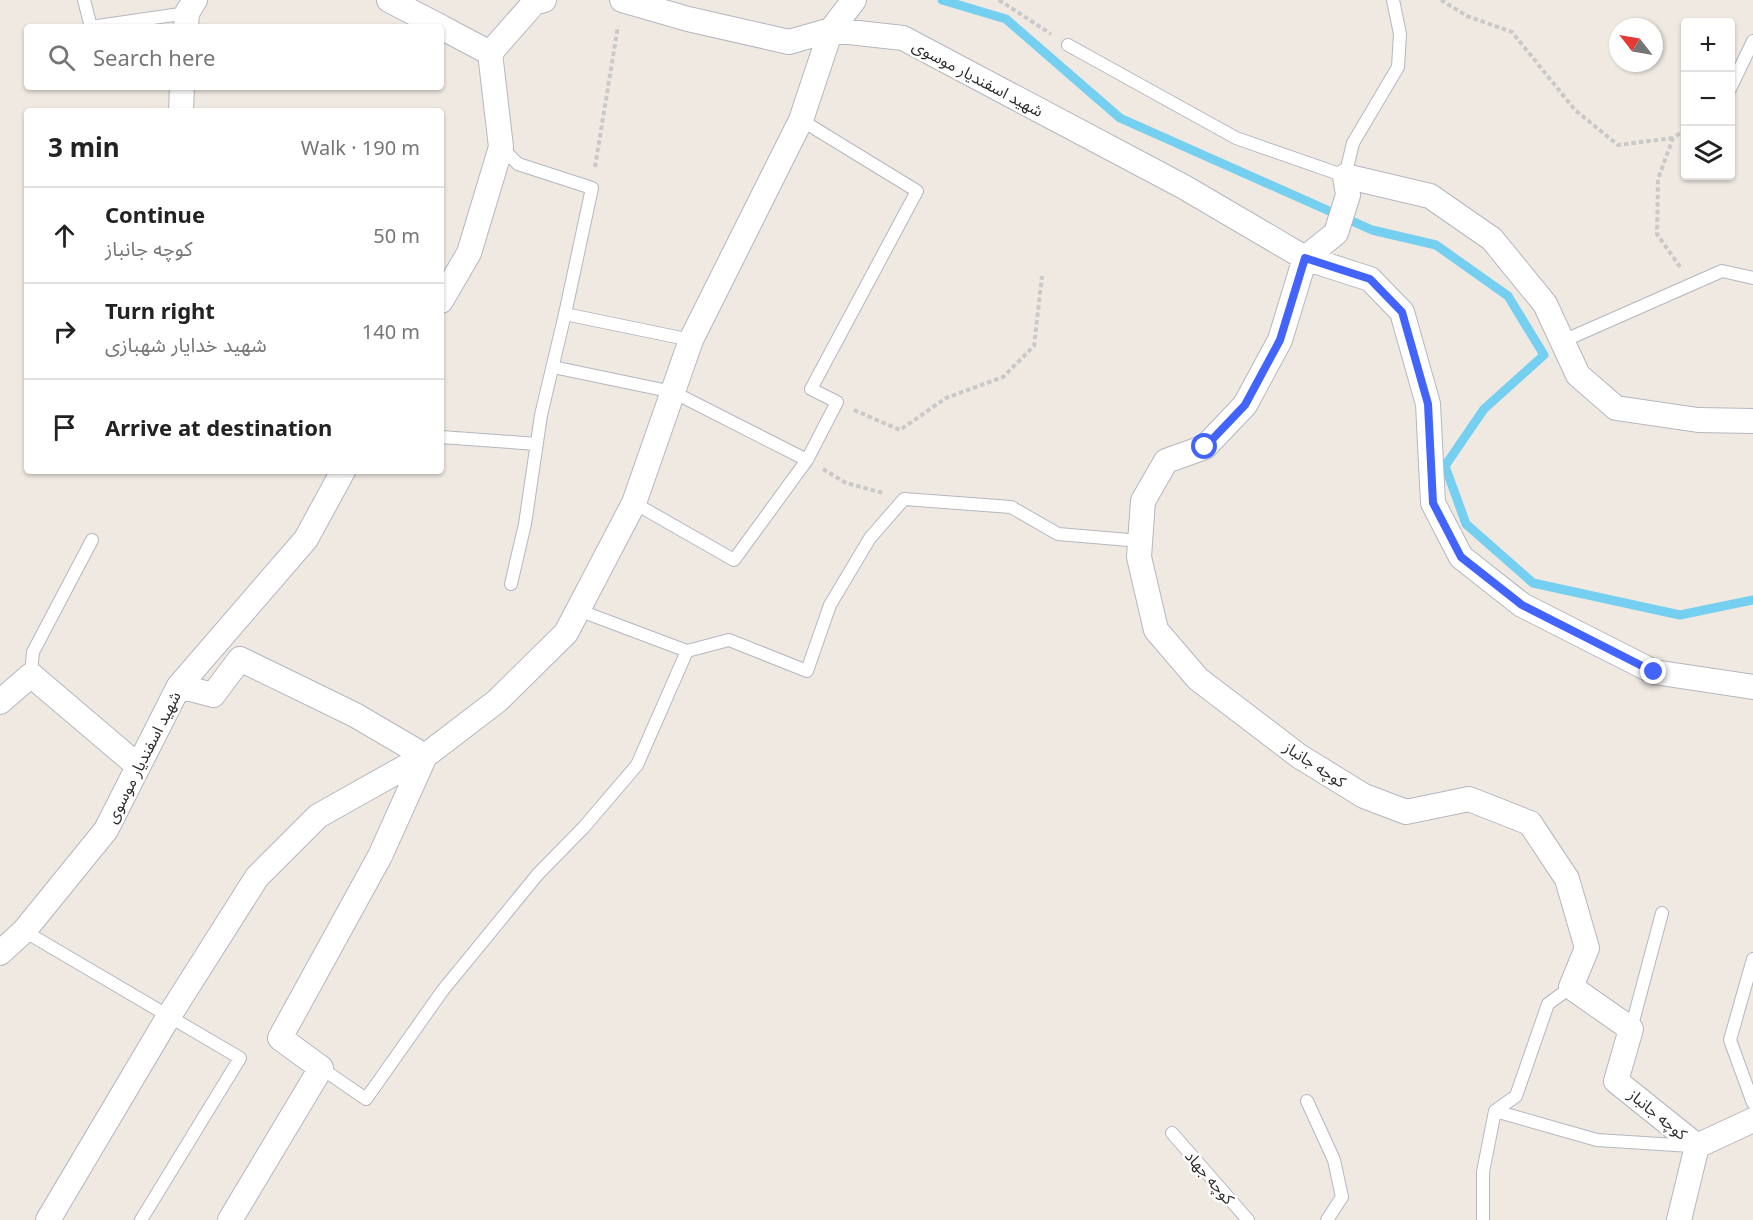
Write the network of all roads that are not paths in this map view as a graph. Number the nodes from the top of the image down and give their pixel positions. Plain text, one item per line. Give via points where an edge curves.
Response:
1 (84, 0) edge
2 (389, 0) edge
3 (544, 0) edge
4 (622, 0) edge
5 (854, 0) edge
6 (1393, 0) edge
7 (189, 13) edge
8 (90, 24) edge
9 (112, 24) edge
10 (435, 24) edge
11 (444, 29) edge
12 (831, 30) junction
13 (1753, 41) edge
14 (1068, 45) road end
15 (490, 52) junction
16 (1735, 80) edge
17 (182, 90) edge
18 (181, 108) edge
19 (801, 120) junction
20 (501, 147) junction
21 (1347, 185) junction
22 (1305, 258) junction
23 (1753, 278) edge
24 (444, 296) edge
25 (565, 314) junction
26 (691, 340) junction
27 (1563, 342) junction
28 (553, 367) junction
29 (673, 392) junction
30 (1753, 421) edge
31 (444, 437) edge
32 (537, 444) junction
33 (807, 460) junction
34 (341, 474) edge
35 (634, 503) junction
36 (92, 540) dead end
37 (1141, 541) junction
38 (511, 584) dead end
39 (578, 610) junction
40 (687, 651) junction
41 (31, 675) junction
42 (179, 686) junction
43 (1753, 687) edge
44 (0, 702) edge
45 (424, 756) junction
46 (138, 766) junction
47 (1662, 913) dead end
48 (24, 931) junction
49 (0, 952) edge
50 (1753, 959) edge
51 (1571, 987) junction
52 (169, 1016) junction
53 (1631, 1029) junction
54 (321, 1068) junction
55 (1307, 1101) dead end
56 (1753, 1103) edge
57 (1495, 1111) junction
58 (1753, 1120) edge
59 (1172, 1133) dead end
60 (1697, 1146) junction
61 (48, 1220) edge
62 (141, 1220) edge
63 (230, 1220) edge
64 (1248, 1220) edge
65 (1326, 1220) edge
66 (1483, 1220) edge
67 (1679, 1220) edge

1 - 8 lane
2 - 10 street
3 - 15 street via 534,3
4 - 12 street, شهید اسفندیار موسوی via 789,42
5 - 12 street
6 - 21 lane via 1400,34 1398,67 1353,143
7 - 9 lane
11 - 15 street
12 - 19 street
12 - 22 street, شهید اسفندیار موسوی via 903,38 1185,187
13 - 16 lane
14 - 21 lane via 1236,138
15 - 20 street
17 - 18 street
19 - 26 street
19 - 33 lane via 917,191 811,389 837,402
20 - 24 street via 469,253
20 - 25 lane via 518,164 592,188
21 - 22 street via 1336,233
21 - 27 street via 1430,196 1492,239 1545,303
22 - 37 street, کوچه جانباز via 1280,340 1245,405 1205,447 1166,461 1143,501
22 - 43 street, شهید اسفندیار موسوی via 1370,279 1402,312 1428,404 1433,503 1461,557 1522,605 1654,672
23 - 27 lane via 1722,272
25 - 26 lane
25 - 28 lane
26 - 29 street
27 - 30 street via 1578,375 1616,408 1698,420
28 - 29 lane
28 - 32 lane
29 - 33 lane
29 - 35 street
31 - 32 lane
32 - 38 lane
33 - 35 lane via 734,560
34 - 42 street, شهید اسفندیار موسوی via 306,539
35 - 39 street
36 - 41 lane via 33,652
37 - 40 lane via 1058,534 1011,507 904,499 870,538 830,605 807,671 729,640
37 - 51 street, کوچه جانباز via 1139,557 1156,630 1198,679 1299,756 1364,796 1406,812 1469,799 1530,823 1567,879 1587,948
39 - 40 lane
39 - 45 street via 566,633 497,700
40 - 54 lane via 637,765 538,874 443,990 366,1099
41 - 44 street
41 - 46 street
42 - 45 street via 213,695 240,659 355,715
42 - 46 street, شهید اسفندیار موسوی
45 - 52 street via 318,816 257,877
45 - 54 street via 380,856 280,1038
46 - 48 street, شهید اسفندیار موسوی via 105,830
47 - 53 lane
48 - 49 street, شهید اسفندیار موسوی
48 - 52 lane
50 - 56 lane via 1730,1040
51 - 53 street
51 - 57 lane via 1548,1004 1516,1096
52 - 61 street
52 - 62 lane via 240,1058
53 - 60 street, کوچه جانباز via 1616,1081
54 - 63 street
55 - 65 lane via 1334,1160 1342,1197
57 - 60 lane via 1597,1140
57 - 66 lane via 1484,1172
58 - 60 street
59 - 64 lane, کوچه جهاد
60 - 67 street

